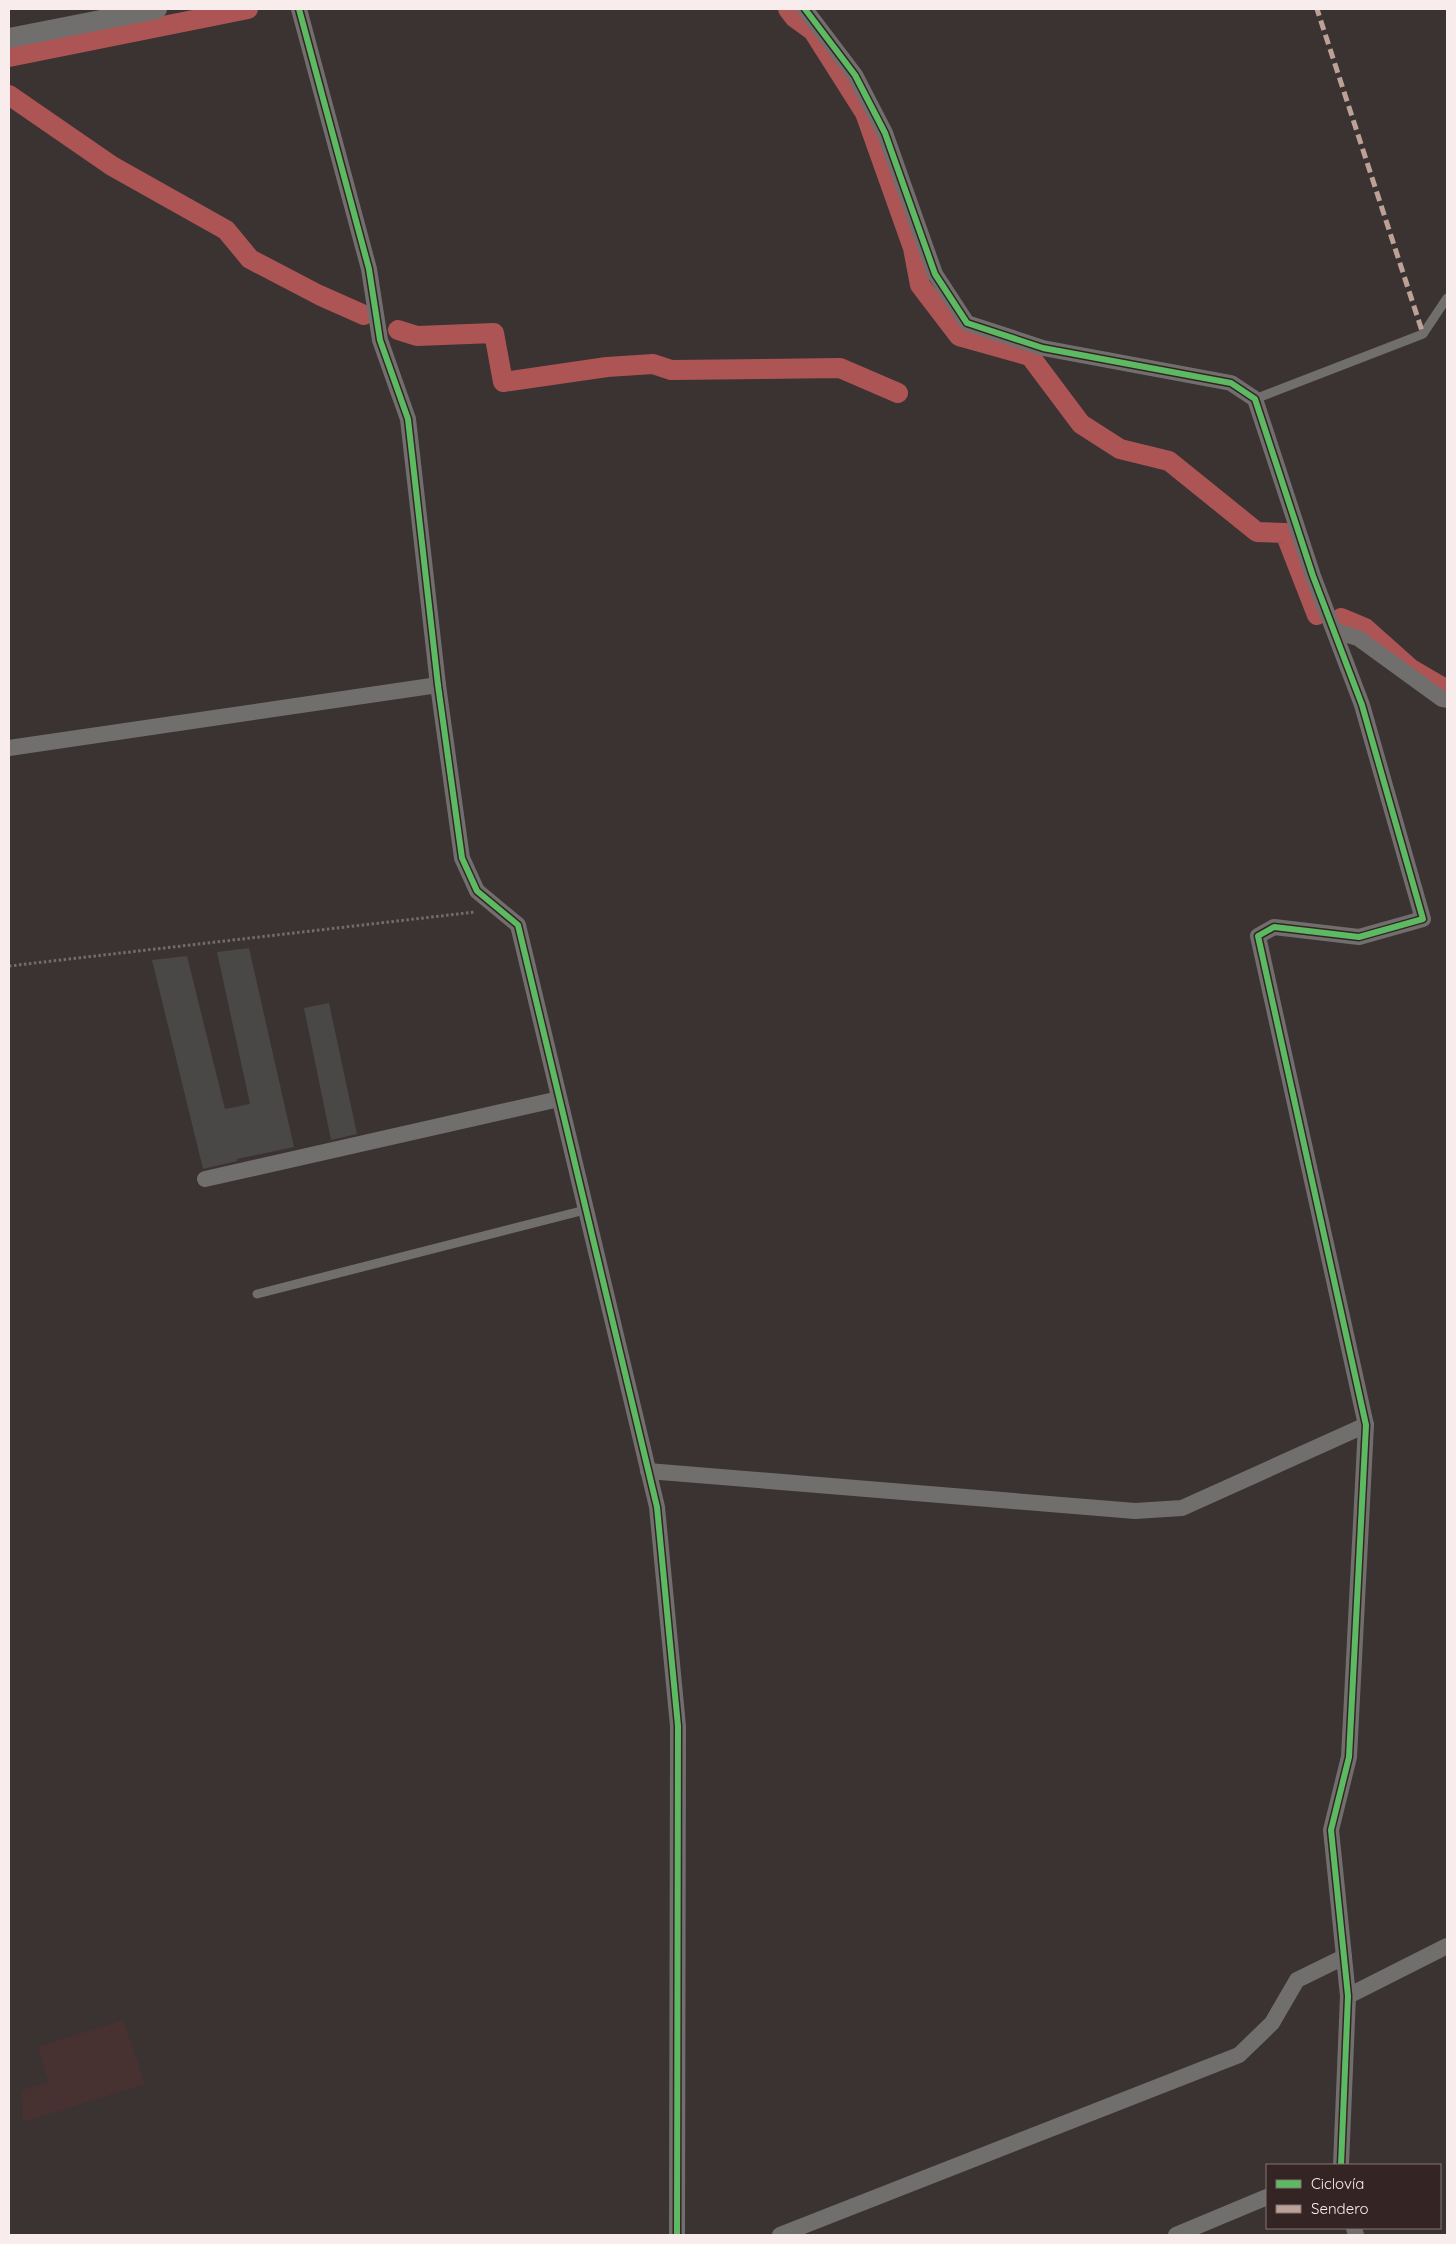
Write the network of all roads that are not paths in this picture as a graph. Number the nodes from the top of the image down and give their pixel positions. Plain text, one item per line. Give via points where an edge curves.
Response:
1 (157, 9) edge
2 (299, 9) edge
3 (805, 9) edge
4 (9, 38) edge
5 (1447, 298) edge
6 (1255, 399) junction
7 (1334, 631) junction
8 (438, 684) junction
9 (1447, 700) edge
10 (9, 748) edge
11 (560, 1099) junction
12 (205, 1179) dead end
13 (585, 1210) junction
14 (257, 1294) dead end
15 (1366, 1426) junction
16 (648, 1471) junction
17 (1447, 1946) edge
18 (1344, 1957) junction
19 (1348, 1996) junction
20 (1341, 2164) edge
21 (1266, 2197) edge
22 (677, 2235) edge
23 (780, 2235) edge
24 (1176, 2235) edge

1 - 4 street
2 - 8 street via 369,269 380,340 408,419
3 - 6 street via 855,75 885,133 935,274 967,322 1043,348 1231,383
5 - 6 lane via 1423,334
6 - 7 street
7 - 9 street via 1358,638
7 - 15 street via 1362,705 1423,920 1359,936 1274,927 1258,936
8 - 10 street
8 - 11 street via 462,858 477,891 518,925
11 - 12 street
11 - 13 street
13 - 14 lane
13 - 16 street
15 - 16 street via 1182,1508 1134,1511
15 - 18 street via 1349,1758 1331,1830
16 - 22 street via 656,1508 678,1726
17 - 19 street
18 - 19 street
18 - 23 street via 1297,1980 1272,2023 1239,2055
19 - 20 street
21 - 24 street

